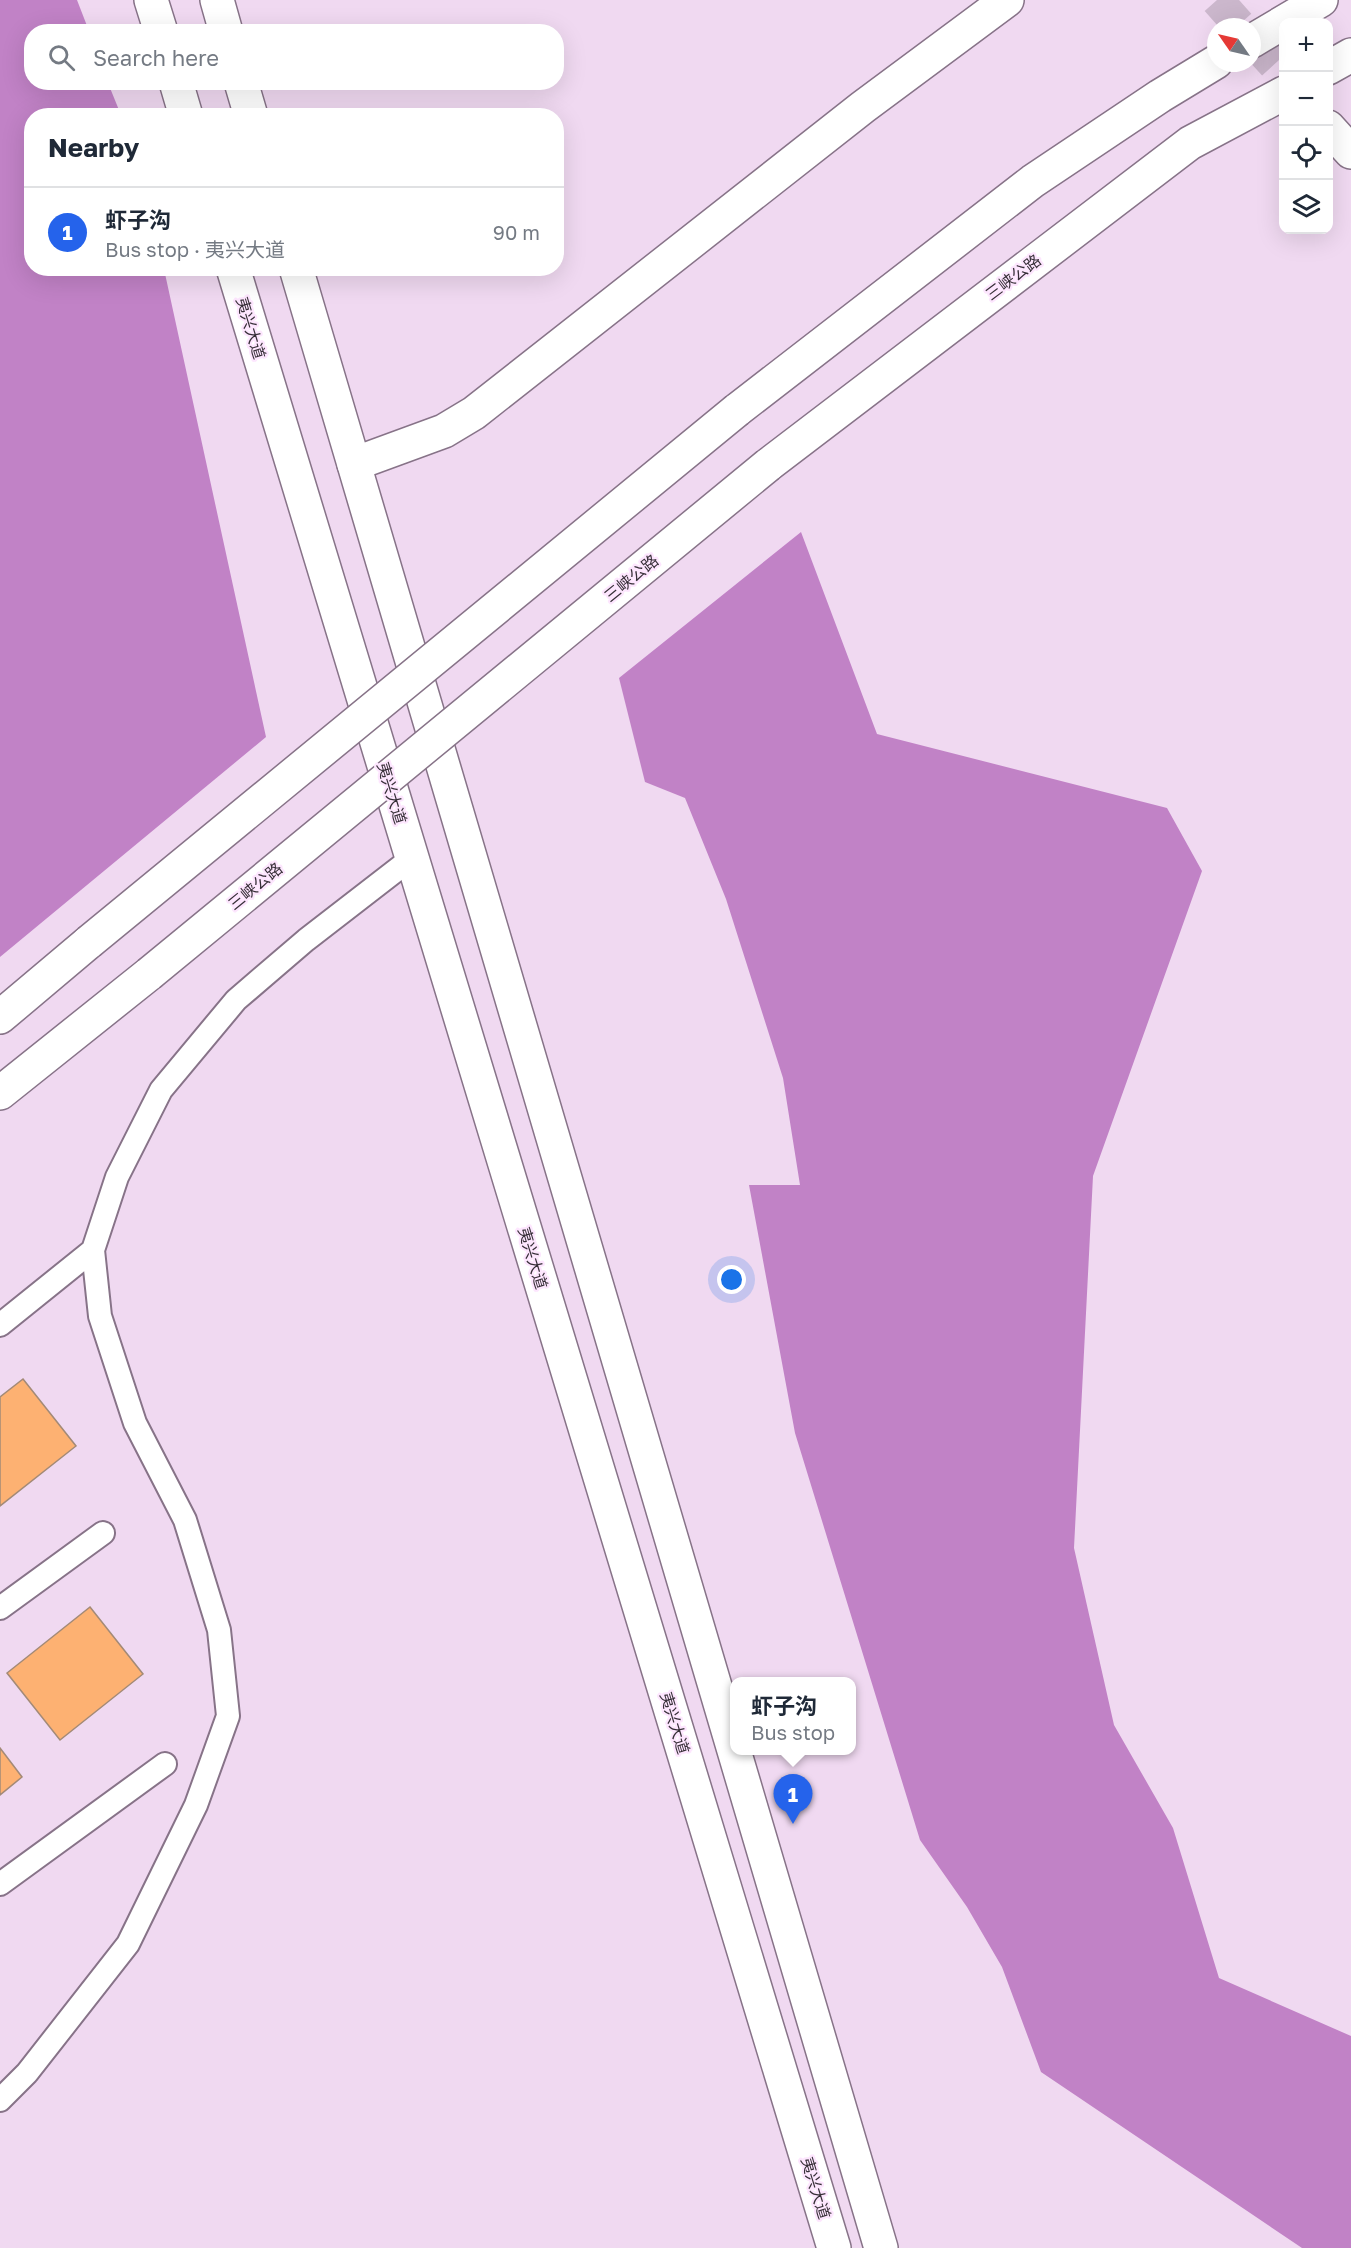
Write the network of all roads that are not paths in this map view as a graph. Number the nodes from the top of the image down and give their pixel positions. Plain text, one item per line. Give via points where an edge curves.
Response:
1 (151, 0) edge
2 (217, 0) edge
3 (1007, 0) edge
4 (1321, 0) edge
5 (158, 24) edge
6 (224, 24) edge
7 (1261, 36) edge
8 (1351, 56) edge
9 (1333, 66) edge
10 (1207, 67) edge
11 (178, 90) edge
12 (243, 90) edge
13 (1279, 96) edge
14 (184, 108) edge
15 (249, 108) edge
16 (1333, 132) edge
17 (1351, 152) edge
18 (235, 276) edge
19 (298, 276) edge
20 (354, 464) junction
21 (412, 858) junction
22 (0, 1017) edge
23 (0, 1093) edge
24 (93, 1250) junction
25 (0, 1325) edge
26 (103, 1533) dead end
27 (0, 1608) edge
28 (730, 1737) edge
29 (735, 1755) edge
30 (165, 1764) dead end
31 (0, 1884) edge
32 (1, 2098) edge
33 (834, 2248) edge
34 (881, 2248) edge

1 - 5 main road
2 - 6 main road
3 - 20 main road via 862,107 474,413 444,431
4 - 7 main road
8 - 9 main road
10 - 22 main road, bridge via 1033,181 737,410
11 - 14 main road
12 - 15 main road
13 - 23 main road, 三峡公路, bridge via 1190,143 768,465
16 - 17 main road
18 - 21 main road, 夷兴大道
19 - 20 main road
20 - 28 main road
21 - 24 lane via 236,1000 161,1090 117,1177
21 - 33 main road, 夷兴大道
24 - 25 lane
24 - 32 lane via 100,1316 135,1423 185,1520 219,1630 228,1716 196,1805 128,1944 27,2073
26 - 27 lane
29 - 34 main road
30 - 31 lane

